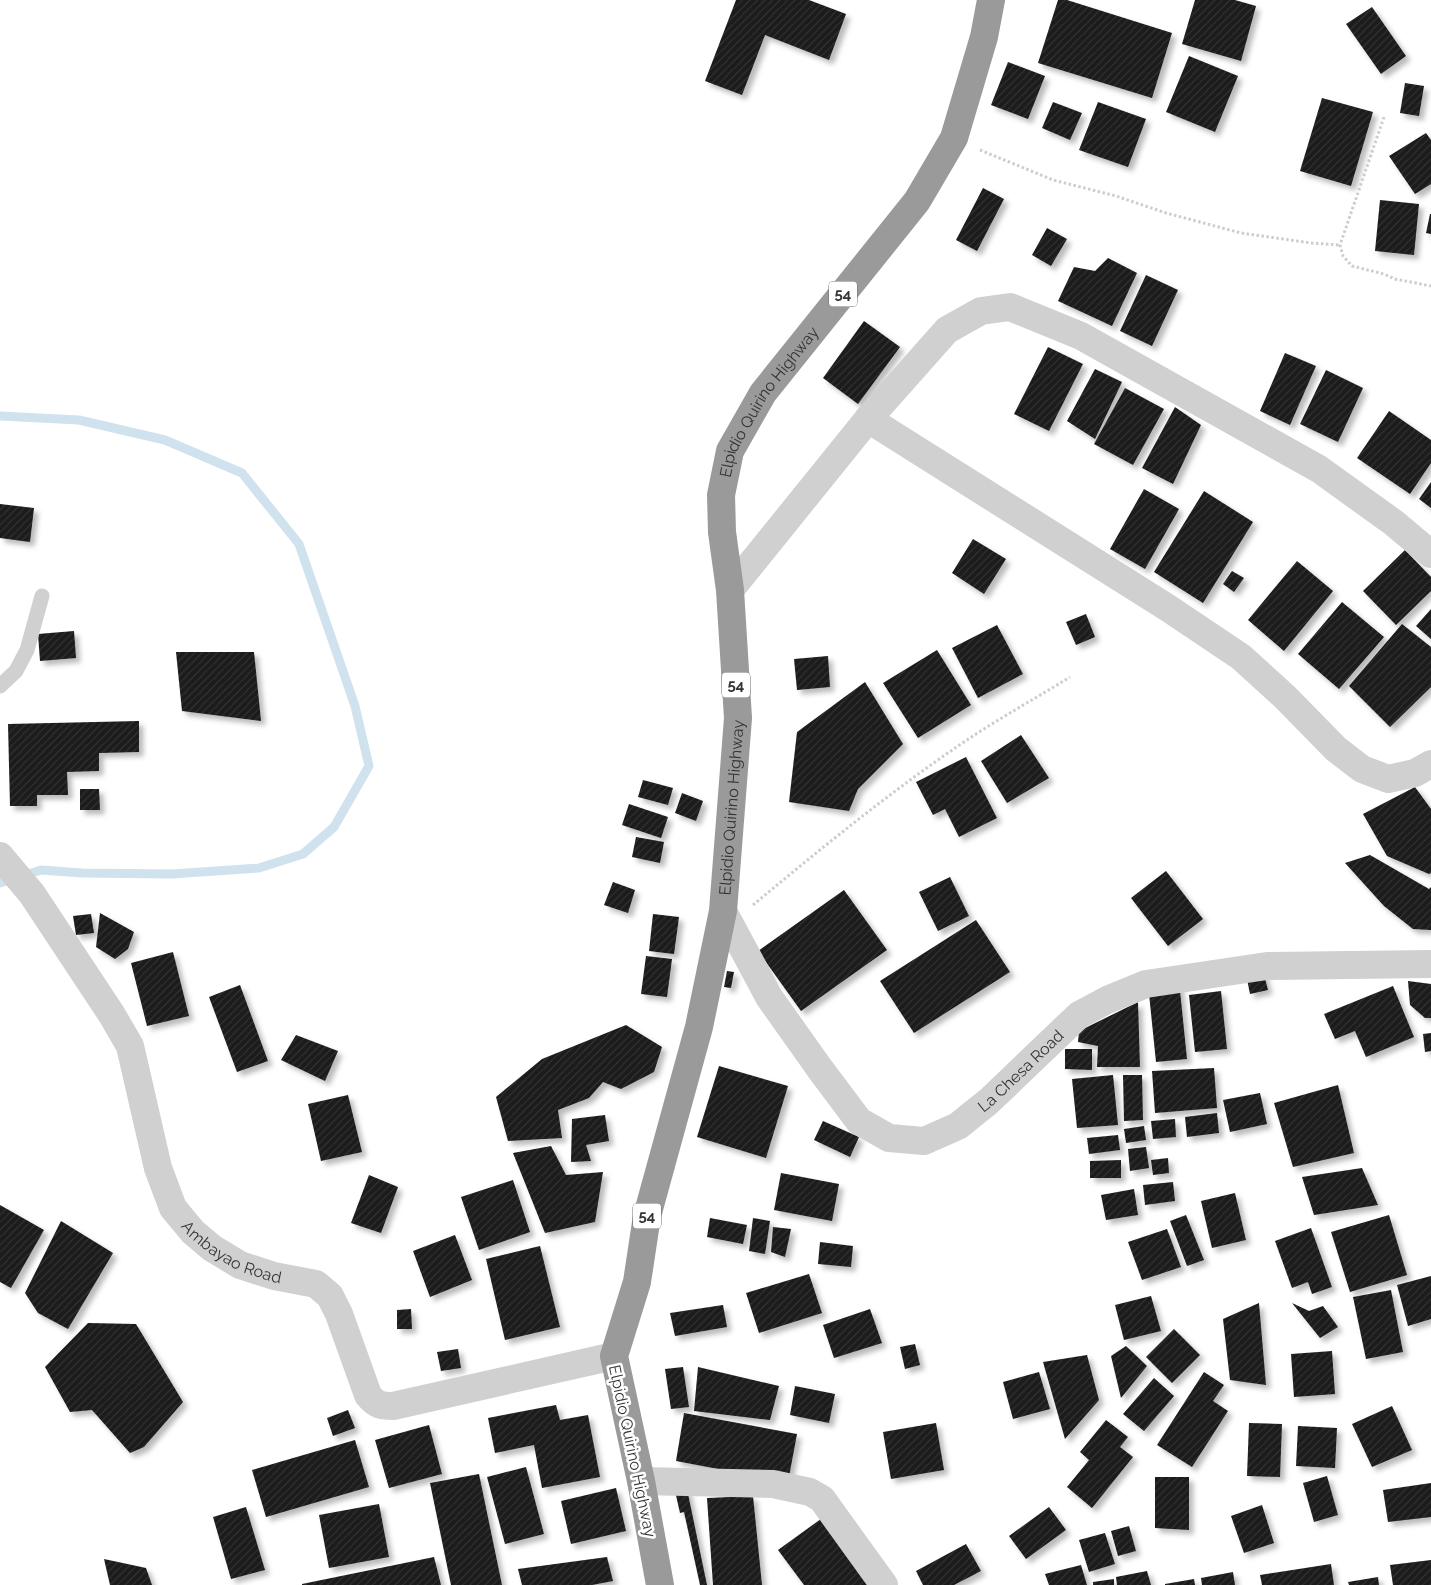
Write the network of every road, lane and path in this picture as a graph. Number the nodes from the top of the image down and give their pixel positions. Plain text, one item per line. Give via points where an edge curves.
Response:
1 (991, 0) edge
2 (1384, 117) dead end
3 (954, 138) junction
4 (1340, 245) junction
5 (1431, 286) edge
6 (868, 419) junction
7 (1431, 554) edge
8 (730, 590) junction
9 (42, 596) dead end
10 (1070, 677) dead end
11 (0, 686) edge
12 (1431, 764) edge
13 (0, 856) edge
14 (727, 918) junction
15 (1431, 964) edge
16 (614, 1356) junction
17 (640, 1481) junction
18 (660, 1585) edge
19 (884, 1585) edge

1 - 3 highway, Elpidio Quirino Highway / 54 via 984,36
2 - 4 path
3 - 4 path via 1054,180 1175,216 1241,233
3 - 8 highway, Elpidio Quirino Highway / 54 via 916,201 763,394 730,451 721,495
4 - 5 path via 1342,256 1352,266
6 - 7 street via 947,330 981,311 1010,307 1081,336 1318,469 1394,523
6 - 8 street
6 - 12 street via 1241,657 1336,749 1362,769 1388,779 1414,773
8 - 14 highway, Elpidio Quirino Highway / 54 via 738,718
9 - 11 lane via 23,657 16,671
10 - 14 path via 973,736
13 - 16 street, Ambayao Road via 32,894 130,1046 158,1168 173,1208 212,1248 240,1264 274,1276 316,1284 330,1296 368,1395 375,1403 393,1406
14 - 15 street, La Chesa Road via 769,997 859,1120 889,1138 924,1141 958,1126 989,1101 1080,1015 1106,1000 1146,984 1268,966
14 - 16 highway, Elpidio Quirino Highway / 54 via 647,1216 637,1282
16 - 17 highway, Elpidio Quirino Highway / 54
17 - 18 highway, Elpidio Quirino Highway / 54
17 - 19 street via 773,1484 810,1492 822,1499

